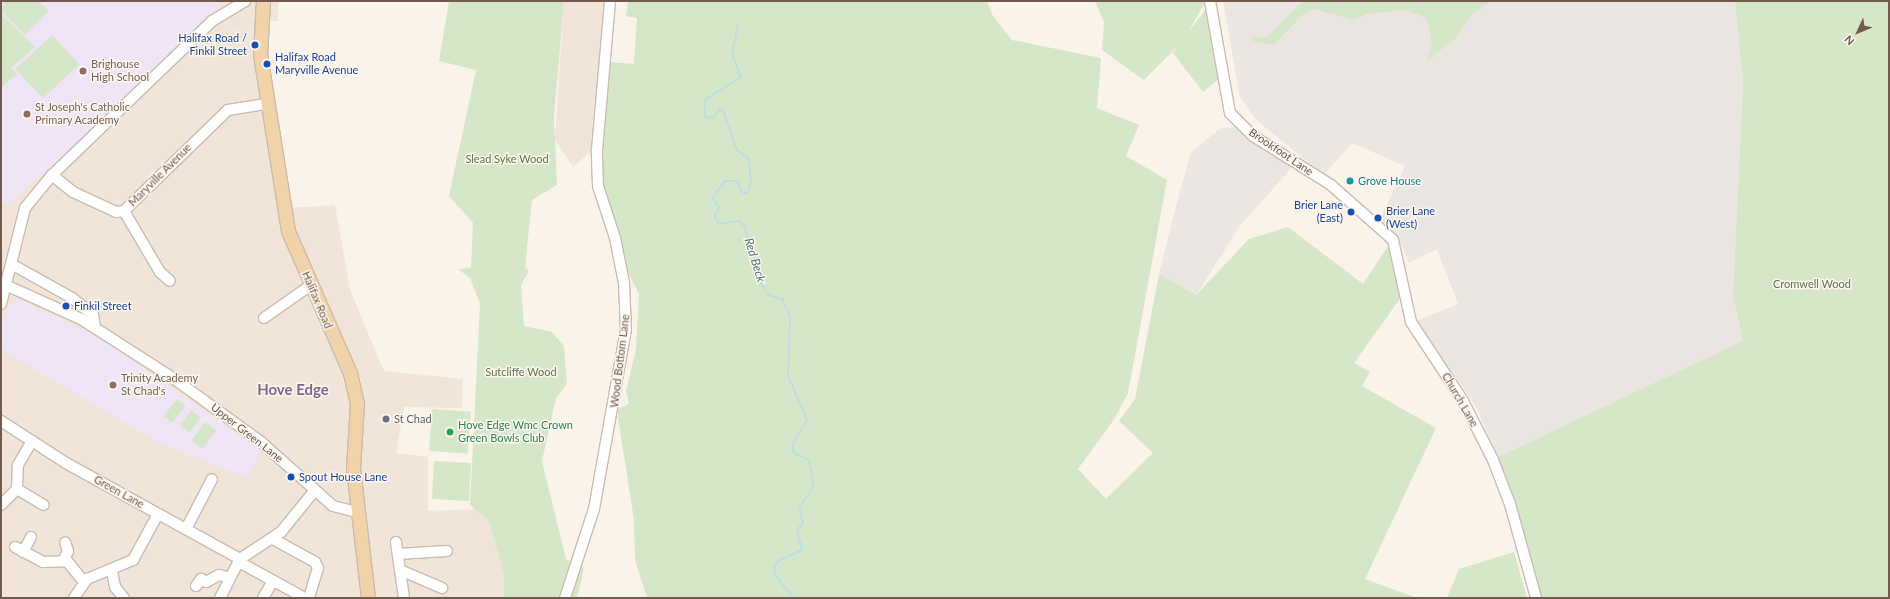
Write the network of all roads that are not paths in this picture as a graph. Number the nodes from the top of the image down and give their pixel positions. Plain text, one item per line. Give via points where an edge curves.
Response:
1 (245, 1) edge
2 (263, 1) edge
3 (610, 1) edge
4 (1210, 1) edge
5 (267, 104) junction
6 (52, 175) junction
7 (124, 211) junction
8 (1367, 215) joint
9 (13, 265) junction
10 (170, 281) dead end
11 (4, 284) edge
12 (311, 285) junction
13 (1, 304) edge
14 (264, 318) dead end
15 (95, 328) junction
16 (1, 421) edge
17 (32, 441) junction
18 (212, 479) dead end
19 (17, 489) junction
20 (315, 490) junction
21 (1, 505) edge
22 (44, 505) dead end
23 (357, 512) junction
24 (158, 514) junction
25 (186, 529) junction
26 (31, 537) dead end
27 (273, 539) junction
28 (396, 542) dead end
29 (70, 548) dead end
30 (447, 551) dead end
31 (398, 554) junction
32 (240, 560) junction
33 (63, 561) junction
34 (400, 570) junction
35 (112, 571) junction
36 (228, 577) junction
37 (273, 581) junction
38 (84, 582) junction
39 (196, 586) dead end
40 (442, 588) dead end
41 (305, 597) edge
42 (74, 598) edge
43 (124, 598) edge
44 (220, 598) edge
45 (264, 598) edge
46 (368, 598) edge
47 (404, 598) edge
48 (565, 598) edge
49 (1536, 598) edge

1 - 6 street via 212,21
2 - 5 main road, Halifax Road via 260,54
3 - 48 street, Wood Bottom Lane via 597,150 598,186 615,238 623,275 626,330 594,509
4 - 8 street, Brookfoot Lane via 1230,113 1253,136 1331,185
5 - 7 street, Maryville Avenue via 228,110
5 - 12 main road, Halifax Road via 288,231
6 - 7 street, Maryville Avenue via 73,192 116,212
6 - 9 street via 20,216
7 - 10 street via 157,276
8 - 49 street, Church Lane via 1393,240 1411,322 1464,401 1493,460 1510,504
9 - 11 street
9 - 15 street via 72,298 93,315
11 - 13 street
11 - 15 street, Upper Green Lane
12 - 14 street
12 - 23 main road, Halifax Road via 350,373 357,403 353,468
15 - 20 street, Upper Green Lane via 173,378 261,442
16 - 17 street, Green Lane
17 - 19 street via 18,465
17 - 24 street, Green Lane
18 - 25 street
19 - 21 street
19 - 22 street
20 - 23 street, Upper Green Lane via 333,506
20 - 27 street
23 - 46 main road, Halifax Road
24 - 25 street, Green Lane
24 - 35 street via 133,560
25 - 32 street, Green Lane
26 - 33 street via 19,550 43,562
27 - 32 street
27 - 41 street via 315,562 318,568
28 - 31 street
29 - 33 street
30 - 31 street
31 - 34 street
32 - 36 street
32 - 37 street, Green Lane
33 - 38 street
34 - 40 street
34 - 47 street
35 - 38 street
35 - 43 street via 115,587
36 - 39 street via 219,575 206,582 201,579
36 - 44 street
37 - 41 street, Green Lane
37 - 45 street
38 - 42 street

